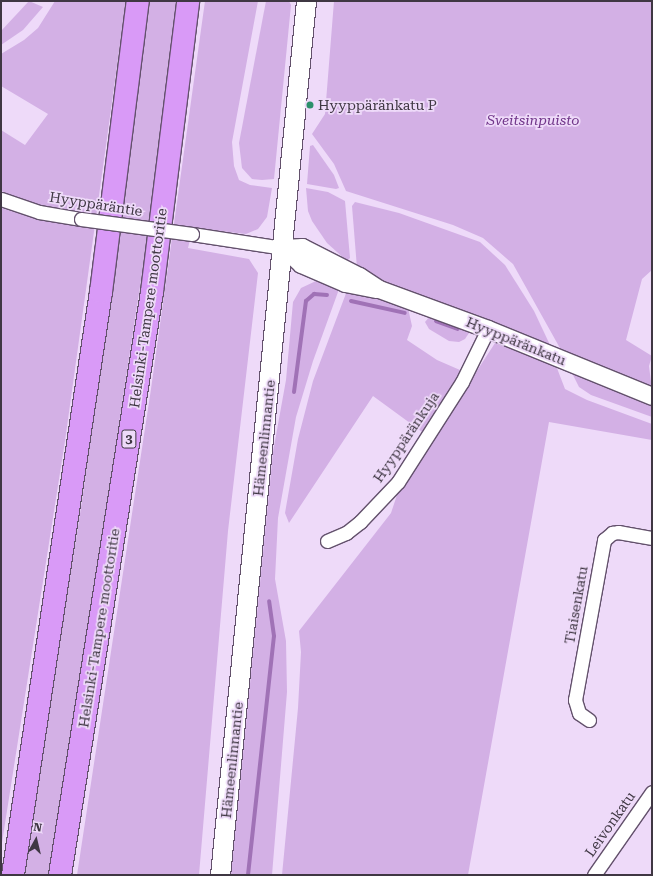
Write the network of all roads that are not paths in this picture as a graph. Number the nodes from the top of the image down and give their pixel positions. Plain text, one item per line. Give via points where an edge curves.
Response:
1 (138, 1) edge
2 (188, 1) edge
3 (306, 1) edge
4 (1, 199) edge
5 (284, 248) junction
6 (488, 329) junction
7 (652, 396) edge
8 (652, 538) edge
9 (327, 541) dead end
10 (589, 720) dead end
11 (652, 792) edge
12 (13, 875) edge
13 (60, 875) edge
14 (220, 875) edge
15 (594, 875) edge

1 - 12 highway via 102,292
2 - 13 highway, Helsinki-Tampere moottoritie / 3 via 152,292
3 - 5 main road, Hämeenlinnantie
4 - 5 street, Hyyppäräntie, bridge via 39,212
5 - 6 street, Hyyppäränkatu via 301,264 345,284 379,289
5 - 14 main road, Hämeenlinnantie
6 - 7 street, Hyyppäränkatu
6 - 9 street, Hyyppäränkuja via 462,382 398,482 360,522 346,533
8 - 10 street, Tiaisenkatu via 618,532 612,533 604,540 575,700 579,713
11 - 15 street, Leivonkatu

